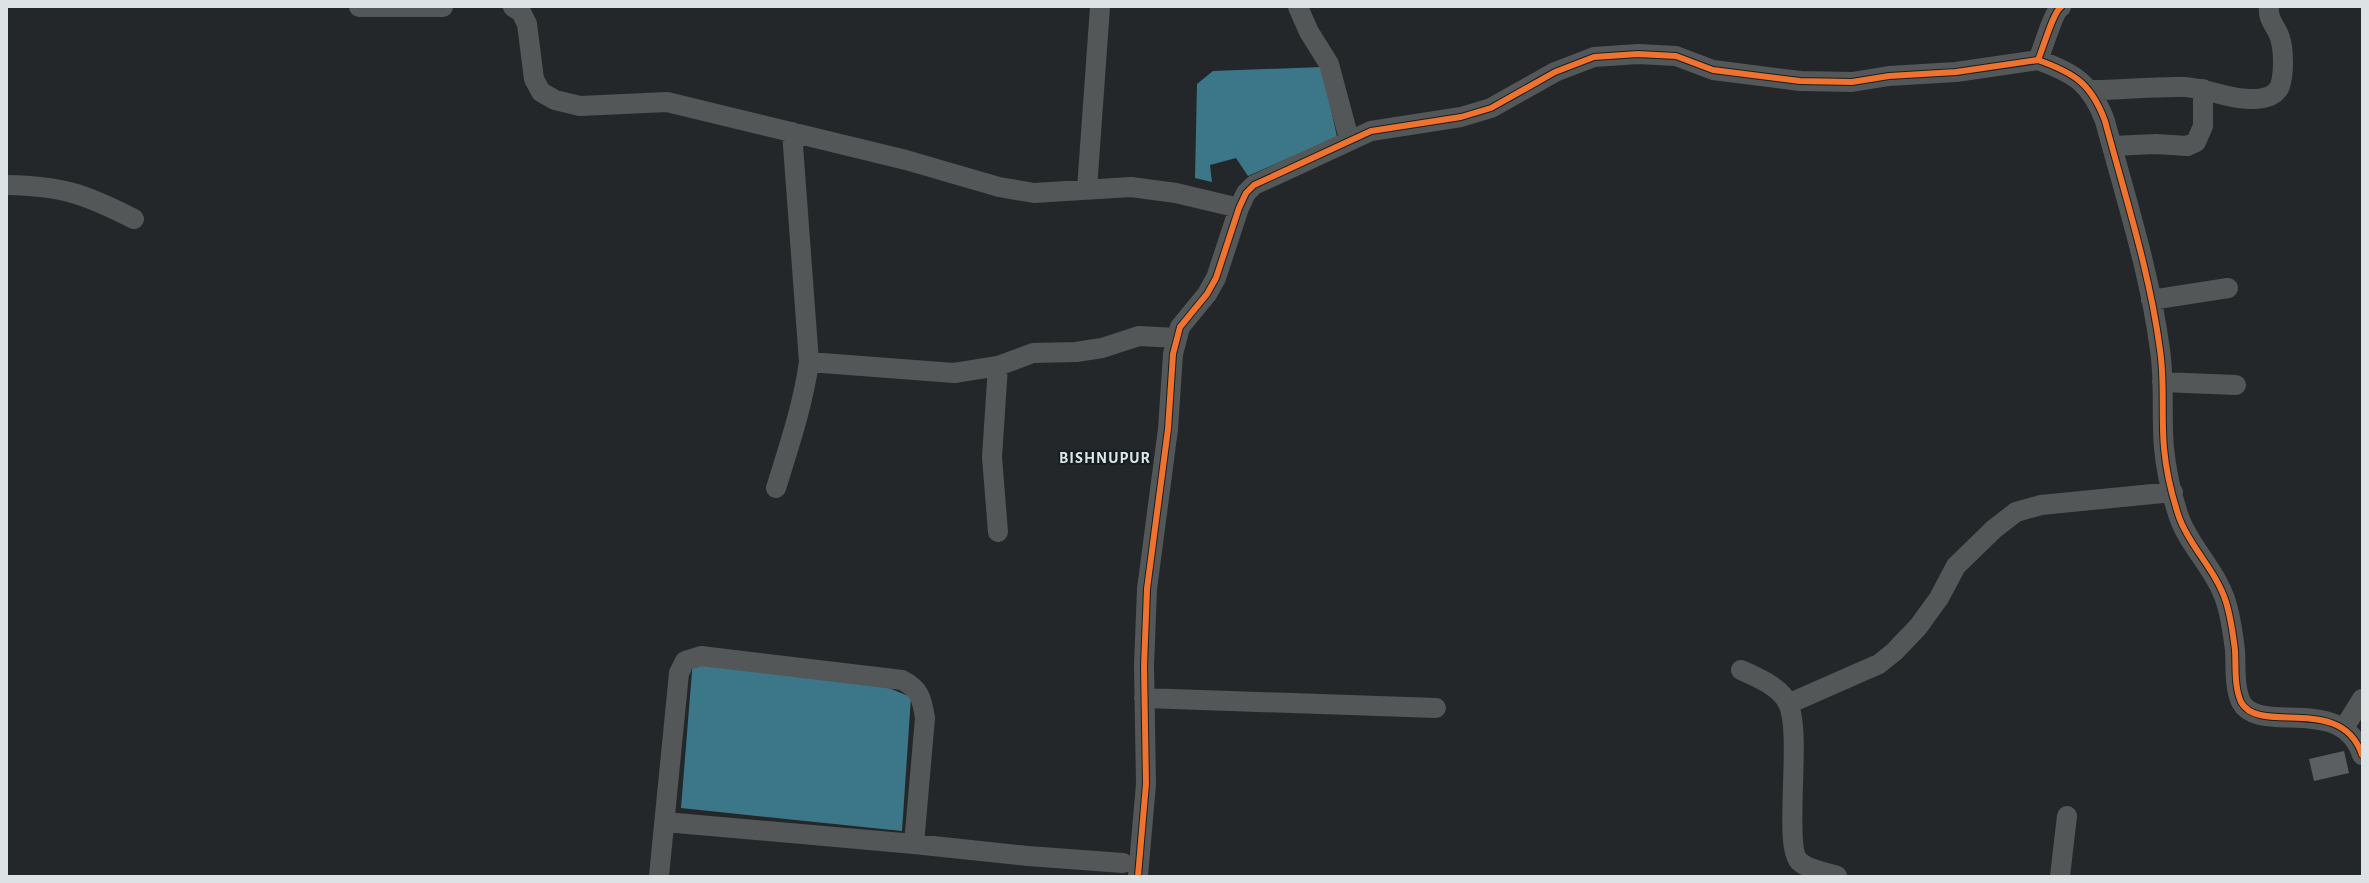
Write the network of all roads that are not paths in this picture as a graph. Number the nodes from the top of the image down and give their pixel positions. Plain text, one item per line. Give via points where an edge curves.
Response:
1 (359, 7) edge
2 (443, 7) edge
3 (513, 7) edge
4 (1100, 7) edge
5 (1298, 7) edge
6 (2061, 7) edge
7 (2269, 7) edge
8 (2038, 60) junction
9 (2204, 89) junction
10 (2091, 90) junction
11 (792, 132) junction
12 (1349, 139) junction
13 (2112, 146) junction
14 (7, 185) edge
15 (1086, 189) junction
16 (1240, 208) junction
17 (134, 219) dead end
18 (2228, 288) dead end
19 (2150, 300) junction
20 (1177, 338) junction
21 (809, 362) junction
22 (998, 366) junction
23 (2162, 382) junction
24 (2236, 385) dead end
25 (776, 488) dead end
26 (2173, 492) junction
27 (998, 532) dead end
28 (1741, 670) dead end
29 (1144, 698) junction
30 (2362, 699) edge
31 (1788, 704) junction
32 (1436, 708) dead end
33 (2344, 728) junction
34 (2362, 755) edge
35 (2067, 816) dead end
36 (665, 822) junction
37 (914, 844) junction
38 (1123, 863) dead end
39 (1058, 868) edge
40 (659, 876) edge
41 (1138, 876) edge
42 (1837, 876) edge
43 (2060, 876) edge

1 - 2 street
3 - 11 street via 521,12 527,24 534,79 541,92 555,100 580,106 667,102
4 - 15 street
5 - 12 street via 1309,32 1329,64
6 - 8 street via 2053,18
7 - 9 street via 2270,20 2280,37 2282,52 2279,88 2273,95 2263,98 2243,98
8 - 10 street via 2062,69
8 - 12 street via 1956,72 1889,76 1852,82 1800,81 1714,70 1676,56 1638,54 1594,57 1555,72 1491,108 1462,117 1388,127
9 - 10 street via 2184,87
9 - 13 street via 2203,126 2196,142 2187,146
10 - 13 street via 2098,102
11 - 15 street via 906,160 999,187 1034,193
11 - 21 street
12 - 16 street via 1254,185 1246,193
13 - 19 street
14 - 17 street via 62,188 104,203
15 - 16 street via 1131,187 1176,193
16 - 20 street via 1216,278 1207,294 1180,327
18 - 19 street
19 - 23 street via 2160,350
20 - 22 street via 1139,336 1122,339 1102,348 1076,352 1033,353
20 - 29 street via 1173,354 1168,428 1147,589
21 - 22 street via 954,373
21 - 25 street via 799,413
22 - 27 street via 992,457
23 - 24 street
23 - 26 street via 2164,447
26 - 31 street via 2041,505 2016,512 1994,529 1956,566 1940,598 1918,627 1894,652 1879,664
26 - 33 street via 2179,519 2211,569 2225,600 2231,623 2237,690 2242,704 2250,712 2329,721
28 - 31 street via 1777,690
29 - 32 street
29 - 41 street via 1146,784
30 - 33 street
31 - 42 street via 1794,733 1792,818 1795,854 1800,862
33 - 34 street via 2354,737
35 - 43 street
36 - 37 street
36 - 37 street via 679,673 685,661 701,656 902,680 914,686 922,699 925,718
36 - 40 street
37 - 39 street
38 - 39 street

